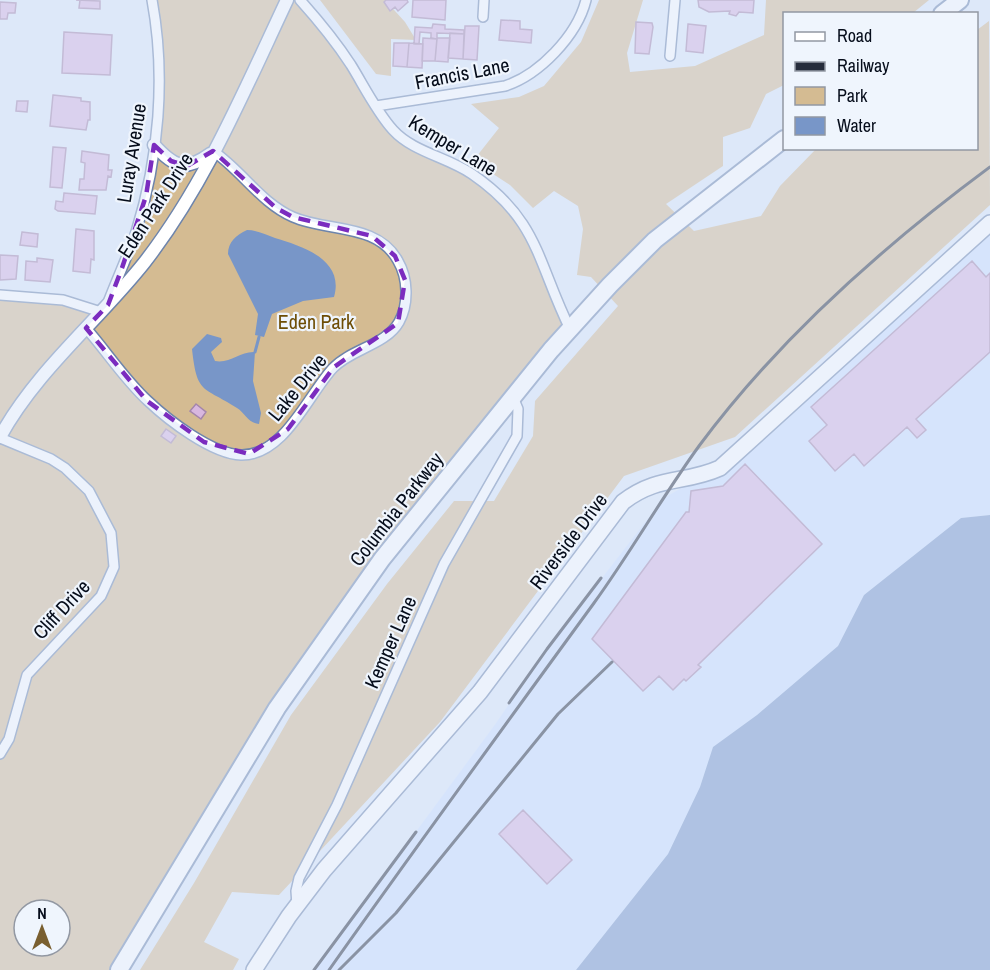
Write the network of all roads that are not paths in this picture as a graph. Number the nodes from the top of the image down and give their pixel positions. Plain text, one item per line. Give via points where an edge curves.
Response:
1 (152, 0) edge
2 (287, 0) edge
3 (300, 0) edge
4 (484, 0) edge
5 (586, 0) edge
6 (675, 0) edge
7 (960, 0) edge
8 (945, 12) edge
9 (483, 17) dead end
10 (670, 56) dead end
11 (376, 106) junction
12 (783, 140) edge
13 (154, 145) junction
14 (213, 151) junction
15 (990, 223) edge
16 (0, 295) edge
17 (104, 309) junction
18 (86, 328) junction
19 (570, 329) junction
20 (513, 397) junction
21 (0, 438) edge
22 (0, 754) edge
23 (297, 905) junction
24 (119, 970) edge
25 (254, 970) edge

1 - 13 street, Luray Avenue via 159,77
2 - 14 street, Eden Park Drive
3 - 11 street, Kemper Lane via 329,34
4 - 9 street
5 - 11 street, Francis Lane via 549,58 519,81
6 - 10 street
7 - 8 highway
11 - 19 street, Kemper Lane via 403,140 470,173 506,200 531,234
12 - 19 highway, Columbia Parkway via 655,240
13 - 14 street via 171,161 188,166
13 - 17 street, Luray Avenue via 136,229
14 - 17 street, Eden Park Drive via 164,235
14 - 18 street, Lake Drive via 276,208 317,226 372,236 390,250 405,280 399,323 334,367 279,438 257,452 240,454 204,442 147,401
15 - 23 main road, Riverside Drive via 720,468 704,475 662,481 640,489 623,502 480,692
16 - 17 street via 63,300
17 - 18 street, Eden Park Drive
18 - 21 street, Eden Park Drive via 29,390
19 - 20 highway, Columbia Parkway
20 - 23 street, Kemper Lane via 518,409 518,436 444,564 338,805 299,878
20 - 24 highway, Columbia Parkway via 382,559 277,708
21 - 22 street, Cliff Drive via 65,468 96,500 111,533 114,567 101,596 27,675 9,739
23 - 25 main road, Riverside Drive

